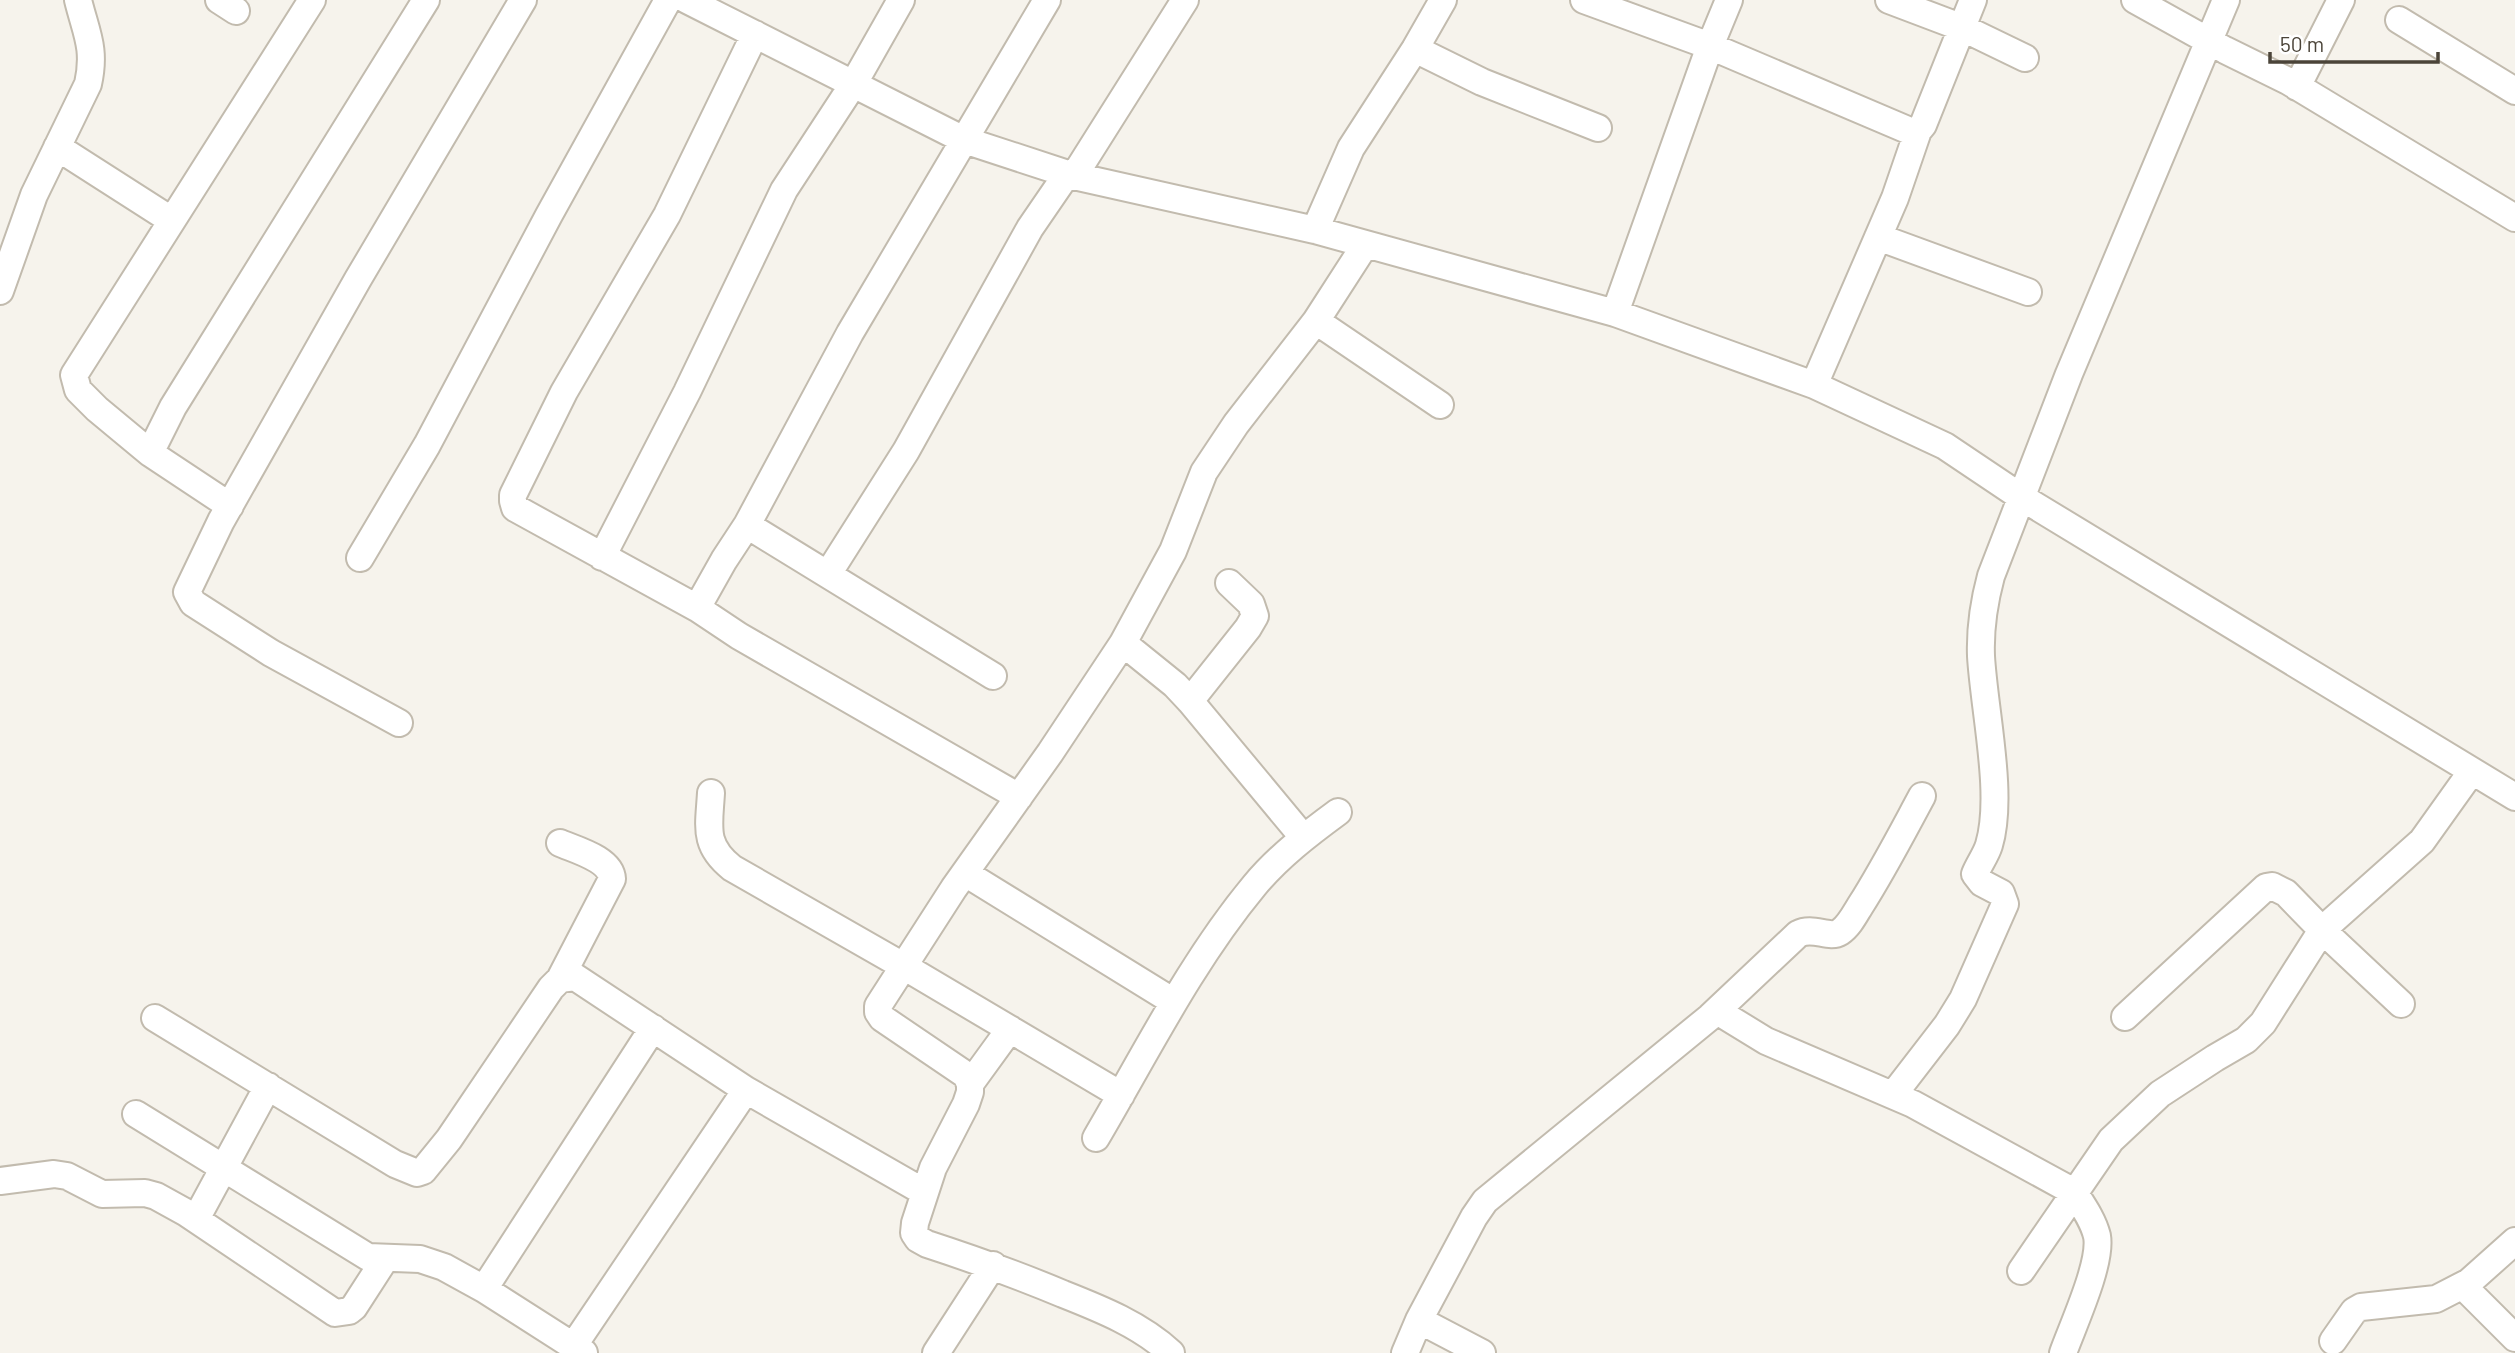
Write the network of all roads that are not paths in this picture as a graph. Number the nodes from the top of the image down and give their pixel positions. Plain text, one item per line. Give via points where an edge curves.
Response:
1 (78, 0) edge
2 (312, 0) edge
3 (426, 0) edge
4 (523, 0) edge
5 (668, 0) edge
6 (901, 0) edge
7 (1047, 0) edge
8 (1185, 0) edge
9 (1443, 0) edge
10 (1584, 0) edge
11 (1729, 0) edge
12 (1889, 0) edge
13 (1973, 0) edge
14 (2135, 0) edge
15 (2226, 0) edge
16 (2341, 0) edge
17 (696, 2) edge
18 (2399, 20) dead end
19 (1963, 28) junction
20 (755, 34) junction
21 (1710, 46) junction
22 (1415, 48) junction
23 (2223, 49) junction
24 (2025, 58) dead end
25 (854, 83) junction
26 (2297, 87) junction
27 (2515, 90) edge
28 (1598, 128) dead end
29 (1918, 131) junction
30 (964, 140) junction
31 (57, 147) junction
32 (1071, 175) junction
33 (2515, 218) edge
34 (171, 220) junction
35 (1315, 230) junction
36 (1878, 237) junction
37 (1365, 245) junction
38 (0, 291) edge
39 (2028, 292) dead end
40 (1615, 313) junction
41 (1316, 321) junction
42 (1814, 385) junction
43 (1440, 405) dead end
44 (150, 453) junction
45 (2021, 496) junction
46 (230, 506) junction
47 (747, 525) junction
48 (601, 556) junction
49 (360, 558) dead end
50 (828, 574) junction
51 (1229, 583) dead end
52 (697, 608) junction
53 (1123, 643) junction
54 (993, 676) dead end
55 (1190, 701) junction
56 (399, 723) dead end
57 (2472, 771) junction
58 (711, 793) dead end
59 (1922, 796) dead end
60 (1019, 797) junction
61 (2515, 797) edge
62 (1338, 812) dead end
63 (1303, 837) junction
64 (560, 843) dead end
65 (965, 873) junction
66 (2322, 930) junction
67 (905, 967) junction
68 (560, 979) junction
69 (1174, 1002) junction
70 (2401, 1004) dead end
71 (1717, 1011) junction
72 (2125, 1017) dead end
73 (155, 1018) dead end
74 (653, 1028) junction
75 (1010, 1029) junction
76 (970, 1084) junction
77 (268, 1086) junction
78 (746, 1090) junction
79 (1121, 1095) junction
80 (1893, 1095) junction
81 (136, 1114) dead end
82 (1096, 1138) dead end
83 (223, 1168) junction
84 (0, 1181) edge
85 (924, 1192) junction
86 (2074, 1192) junction
87 (196, 1219) junction
88 (2515, 1241) edge
89 (386, 1259) junction
90 (993, 1265) junction
91 (2021, 1270) dead end
92 (2463, 1286) junction
93 (484, 1289) junction
94 (1419, 1320) junction
95 (2515, 1338) edge
96 (2333, 1341) dead end
97 (579, 1349) edge
98 (936, 1353) edge
99 (1171, 1353) edge
100 (1405, 1353) edge
101 (1482, 1353) edge
102 (2063, 1353) edge

1 - 31 street via 92,64 88,84
2 - 34 street
3 - 44 street via 173,407
4 - 46 street
5 - 49 street via 427,445
6 - 25 street
7 - 30 street
8 - 32 street
9 - 22 street
10 - 21 street
11 - 21 street
12 - 19 street
13 - 19 street
14 - 23 street
15 - 23 street
16 - 26 street
17 - 20 street
18 - 27 street
19 - 24 street
19 - 29 street
20 - 25 street
20 - 48 street via 667,215 564,392 513,495 515,508
21 - 29 street
21 - 40 street
22 - 28 street via 1482,82
22 - 35 street via 1351,148
23 - 26 street
23 - 45 street via 2069,374
25 - 30 street
25 - 48 street via 784,190 687,392
26 - 33 street
29 - 36 street
30 - 32 street
30 - 47 street via 850,333
31 - 34 street
31 - 38 street via 34,195
32 - 35 street
32 - 50 street via 1030,228 906,451
34 - 44 street via 74,375 87,400
35 - 37 street
36 - 39 street
36 - 42 street
37 - 40 street
37 - 41 street
40 - 42 street
41 - 43 street
41 - 53 street via 1204,472 1173,551
42 - 45 street via 1945,446
44 - 46 street
45 - 57 street
45 - 80 street via 1983,606 1981,654 1994,812 1989,846 1975,874 2001,893 2005,904 1958,1007
46 - 56 street via 188,587 193,603 271,653
47 - 50 street
47 - 52 street
48 - 52 street
50 - 54 street
51 - 55 street via 1251,604 1255,616
52 - 60 street
53 - 55 street
53 - 60 street
55 - 63 street
57 - 61 street
57 - 66 street via 2422,841
58 - 67 street via 709,827 719,858
59 - 71 street via 1878,879 1847,925 1835,933 1806,930 1798,934
60 - 65 street
62 - 63 street
63 - 69 street via 1255,885
64 - 68 street via 606,865 612,879
65 - 67 street
65 - 69 street
66 - 70 street
66 - 72 street via 2277,886 2266,887
66 - 86 street via 2263,1023 2246,1040 2160,1094 2111,1140
67 - 75 street
67 - 76 street via 881,1000 878,1012 966,1075
68 - 74 street via 575,977
68 - 77 street via 423,1171 395,1164
69 - 79 street
71 - 80 street via 1766,1041
71 - 94 street via 1485,1201
73 - 77 street
74 - 78 street
74 - 93 street
75 - 76 street
75 - 79 street
76 - 85 street via 967,1104
77 - 83 street
78 - 85 street
78 - 97 street
79 - 82 street
80 - 86 street
81 - 83 street
83 - 87 street
83 - 89 street via 355,1250
84 - 87 street via 67,1176 102,1194 156,1196
85 - 90 street via 915,1223 918,1239
86 - 91 street
86 - 102 street via 2097,1235 2098,1254
87 - 89 street via 335,1313 354,1307
88 - 92 street
89 - 93 street via 431,1262
90 - 98 street
90 - 99 street via 1105,1311
92 - 95 street
92 - 96 street via 2436,1299 2361,1307
93 - 97 street
94 - 100 street
94 - 101 street

